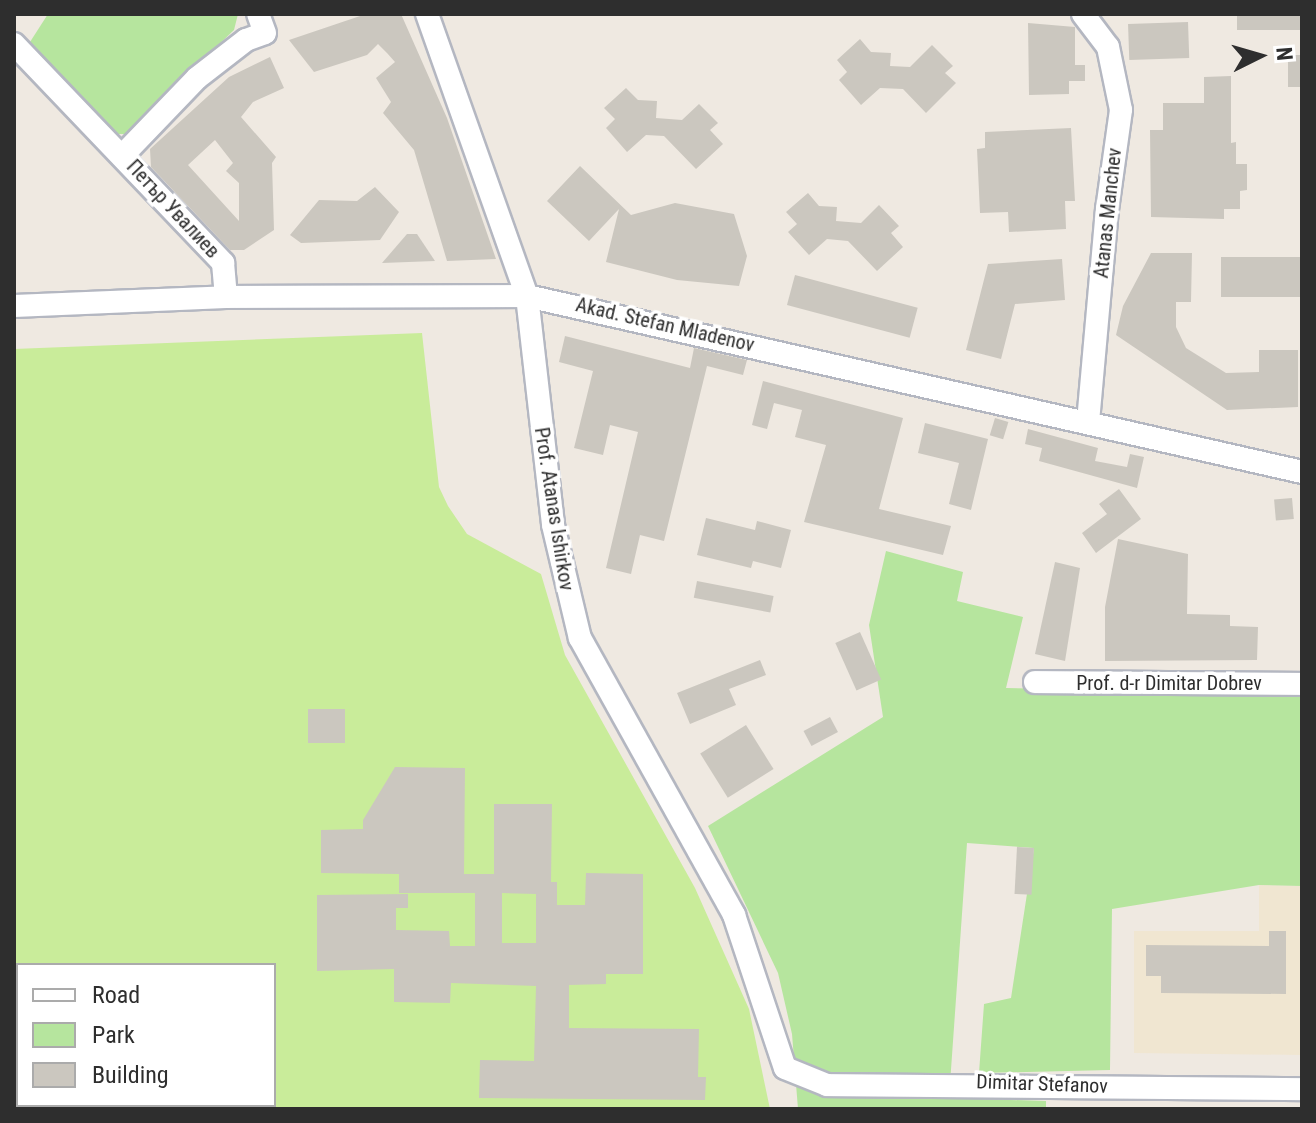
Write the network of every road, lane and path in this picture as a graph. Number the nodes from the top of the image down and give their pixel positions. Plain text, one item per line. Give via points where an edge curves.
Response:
1 (258, 14) edge
2 (427, 14) edge
3 (1083, 14) edge
4 (14, 44) edge
5 (122, 156) junction
6 (527, 296) junction
7 (226, 297) junction
8 (14, 306) edge
9 (1088, 423) junction
10 (1302, 472) edge
11 (1035, 682) dead end
12 (1302, 684) edge
13 (785, 1068) joint
14 (1302, 1089) edge

1 - 5 street via 265,33 246,40 197,78
2 - 6 street, Prof. Atanas Ishirkov
3 - 9 street, Atanas Manchev via 1108,47 1121,110
4 - 5 street
5 - 7 street via 223,263
6 - 7 street, Akad. Stefan Mladenov
6 - 9 street, Akad. Stefan Mladenov
6 - 13 street, Prof. Atanas Ishirkov via 553,525 580,638 734,915
7 - 8 street, Akad. Stefan Mladenov
9 - 10 street, Akad. Stefan Mladenov
11 - 12 street, Prof. d-r Dimitar Dobrev
13 - 14 street, Dimitar Stefanov via 827,1085

